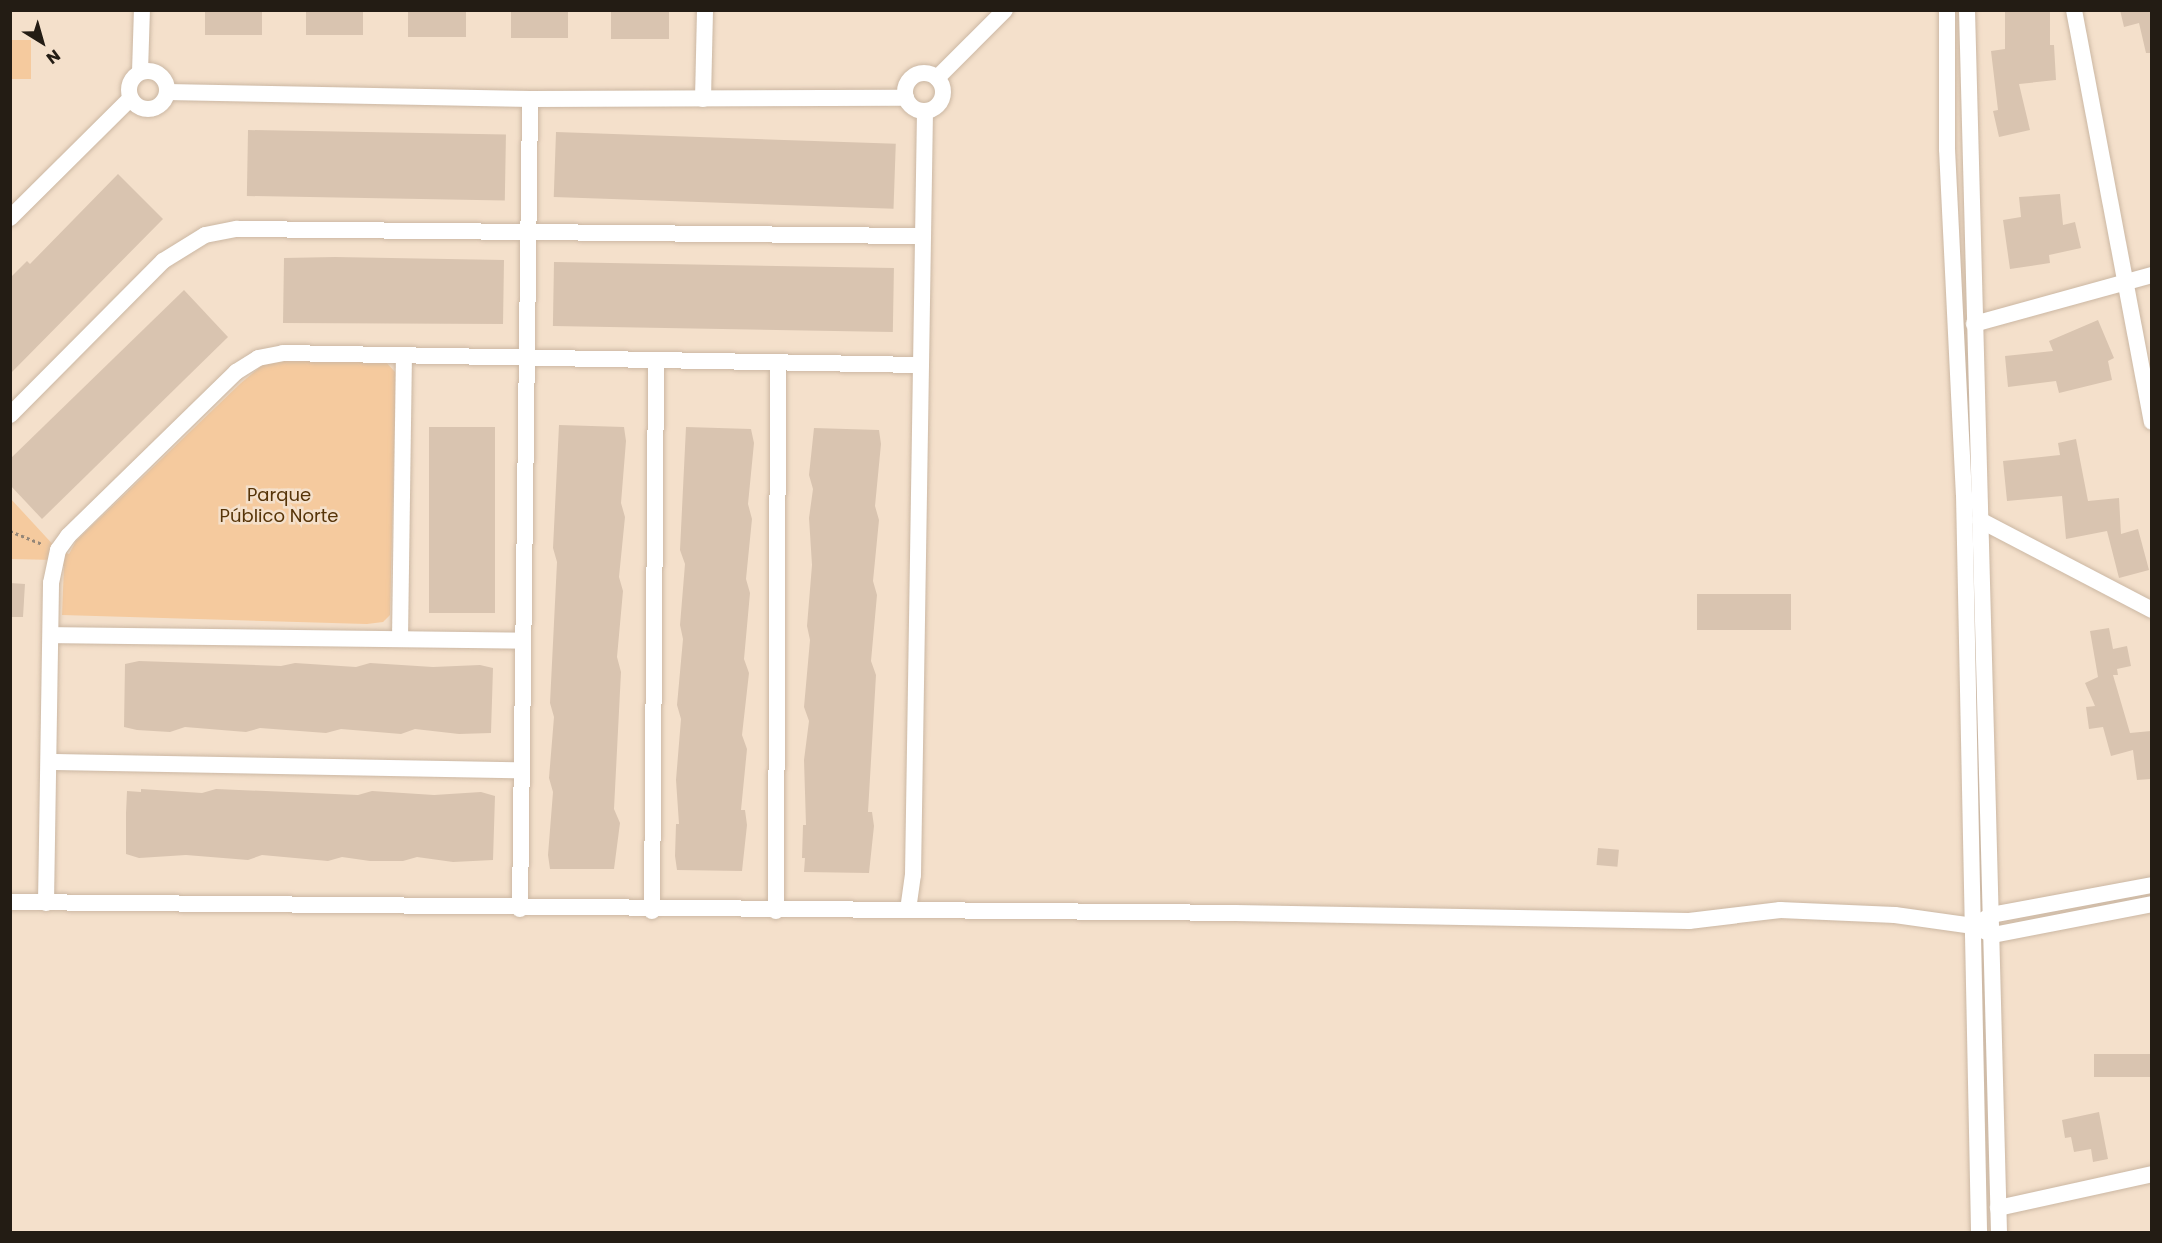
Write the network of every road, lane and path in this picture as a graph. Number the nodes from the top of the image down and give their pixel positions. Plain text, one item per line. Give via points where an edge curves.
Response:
1 (142, 10) edge
2 (705, 10) edge
3 (1005, 10) edge
4 (1947, 10) edge
5 (1967, 10) edge
6 (2074, 10) edge
7 (140, 72) junction
8 (937, 78) junction
9 (167, 92) junction
10 (131, 98) junction
11 (906, 98) junction
12 (530, 99) junction
13 (704, 99) junction
14 (925, 111) junction
15 (10, 218) edge
16 (525, 232) junction
17 (921, 236) junction
18 (2151, 275) edge
19 (2124, 283) junction
20 (1974, 324) junction
21 (404, 355) junction
22 (528, 357) junction
23 (656, 360) junction
24 (778, 362) junction
25 (921, 365) junction
26 (10, 415) edge
27 (2151, 422) edge
28 (1980, 520) junction
29 (10, 531) edge
30 (58, 550) junction
31 (2151, 610) edge
32 (51, 635) junction
33 (400, 639) junction
34 (522, 641) junction
35 (49, 762) junction
36 (521, 770) junction
37 (2151, 885) edge
38 (10, 902) edge
39 (46, 903) junction
40 (2151, 904) edge
41 (520, 909) junction
42 (652, 910) junction
43 (908, 910) junction
44 (776, 911) junction
45 (1992, 915) junction
46 (1972, 926) junction
47 (1993, 935) junction
48 (2151, 1174) edge
49 (1998, 1208) junction
50 (1979, 1233) edge
51 (1999, 1233) edge

1 - 7 street
2 - 13 street
3 - 8 street
4 - 46 street via 1947,149 1964,495
5 - 20 street
6 - 19 street
7 - 9 street via 153,71 164,79
7 - 10 street via 130,81
8 - 11 street via 927,73 914,76 906,85
8 - 14 street via 942,89 940,101
9 - 10 street via 160,104 148,109 136,105
9 - 12 street
10 - 15 street
11 - 13 street
11 - 14 street via 913,108
12 - 13 street
12 - 16 street
14 - 17 street
16 - 17 street
16 - 22 street
16 - 26 street via 237,229 205,235 163,261
17 - 25 street
18 - 19 street
19 - 20 street
19 - 27 street
20 - 28 street
21 - 22 street
21 - 30 street via 283,352 258,358 236,372
21 - 33 street
22 - 23 street
22 - 34 street
23 - 24 street
23 - 42 street
24 - 25 street
24 - 44 street
25 - 43 street via 913,875
28 - 31 street
28 - 45 street
29 - 30 path
30 - 32 street via 52,572
32 - 33 street
32 - 35 street
33 - 34 street
34 - 36 street
35 - 36 street
35 - 39 street
36 - 41 street
37 - 45 street
38 - 39 street
39 - 41 street
40 - 47 street
41 - 42 street
42 - 44 street
43 - 44 street
43 - 46 street via 1689,921 1780,910 1895,915
45 - 46 street
45 - 47 street
46 - 47 street
46 - 50 street
47 - 49 street
48 - 49 street
49 - 51 street

